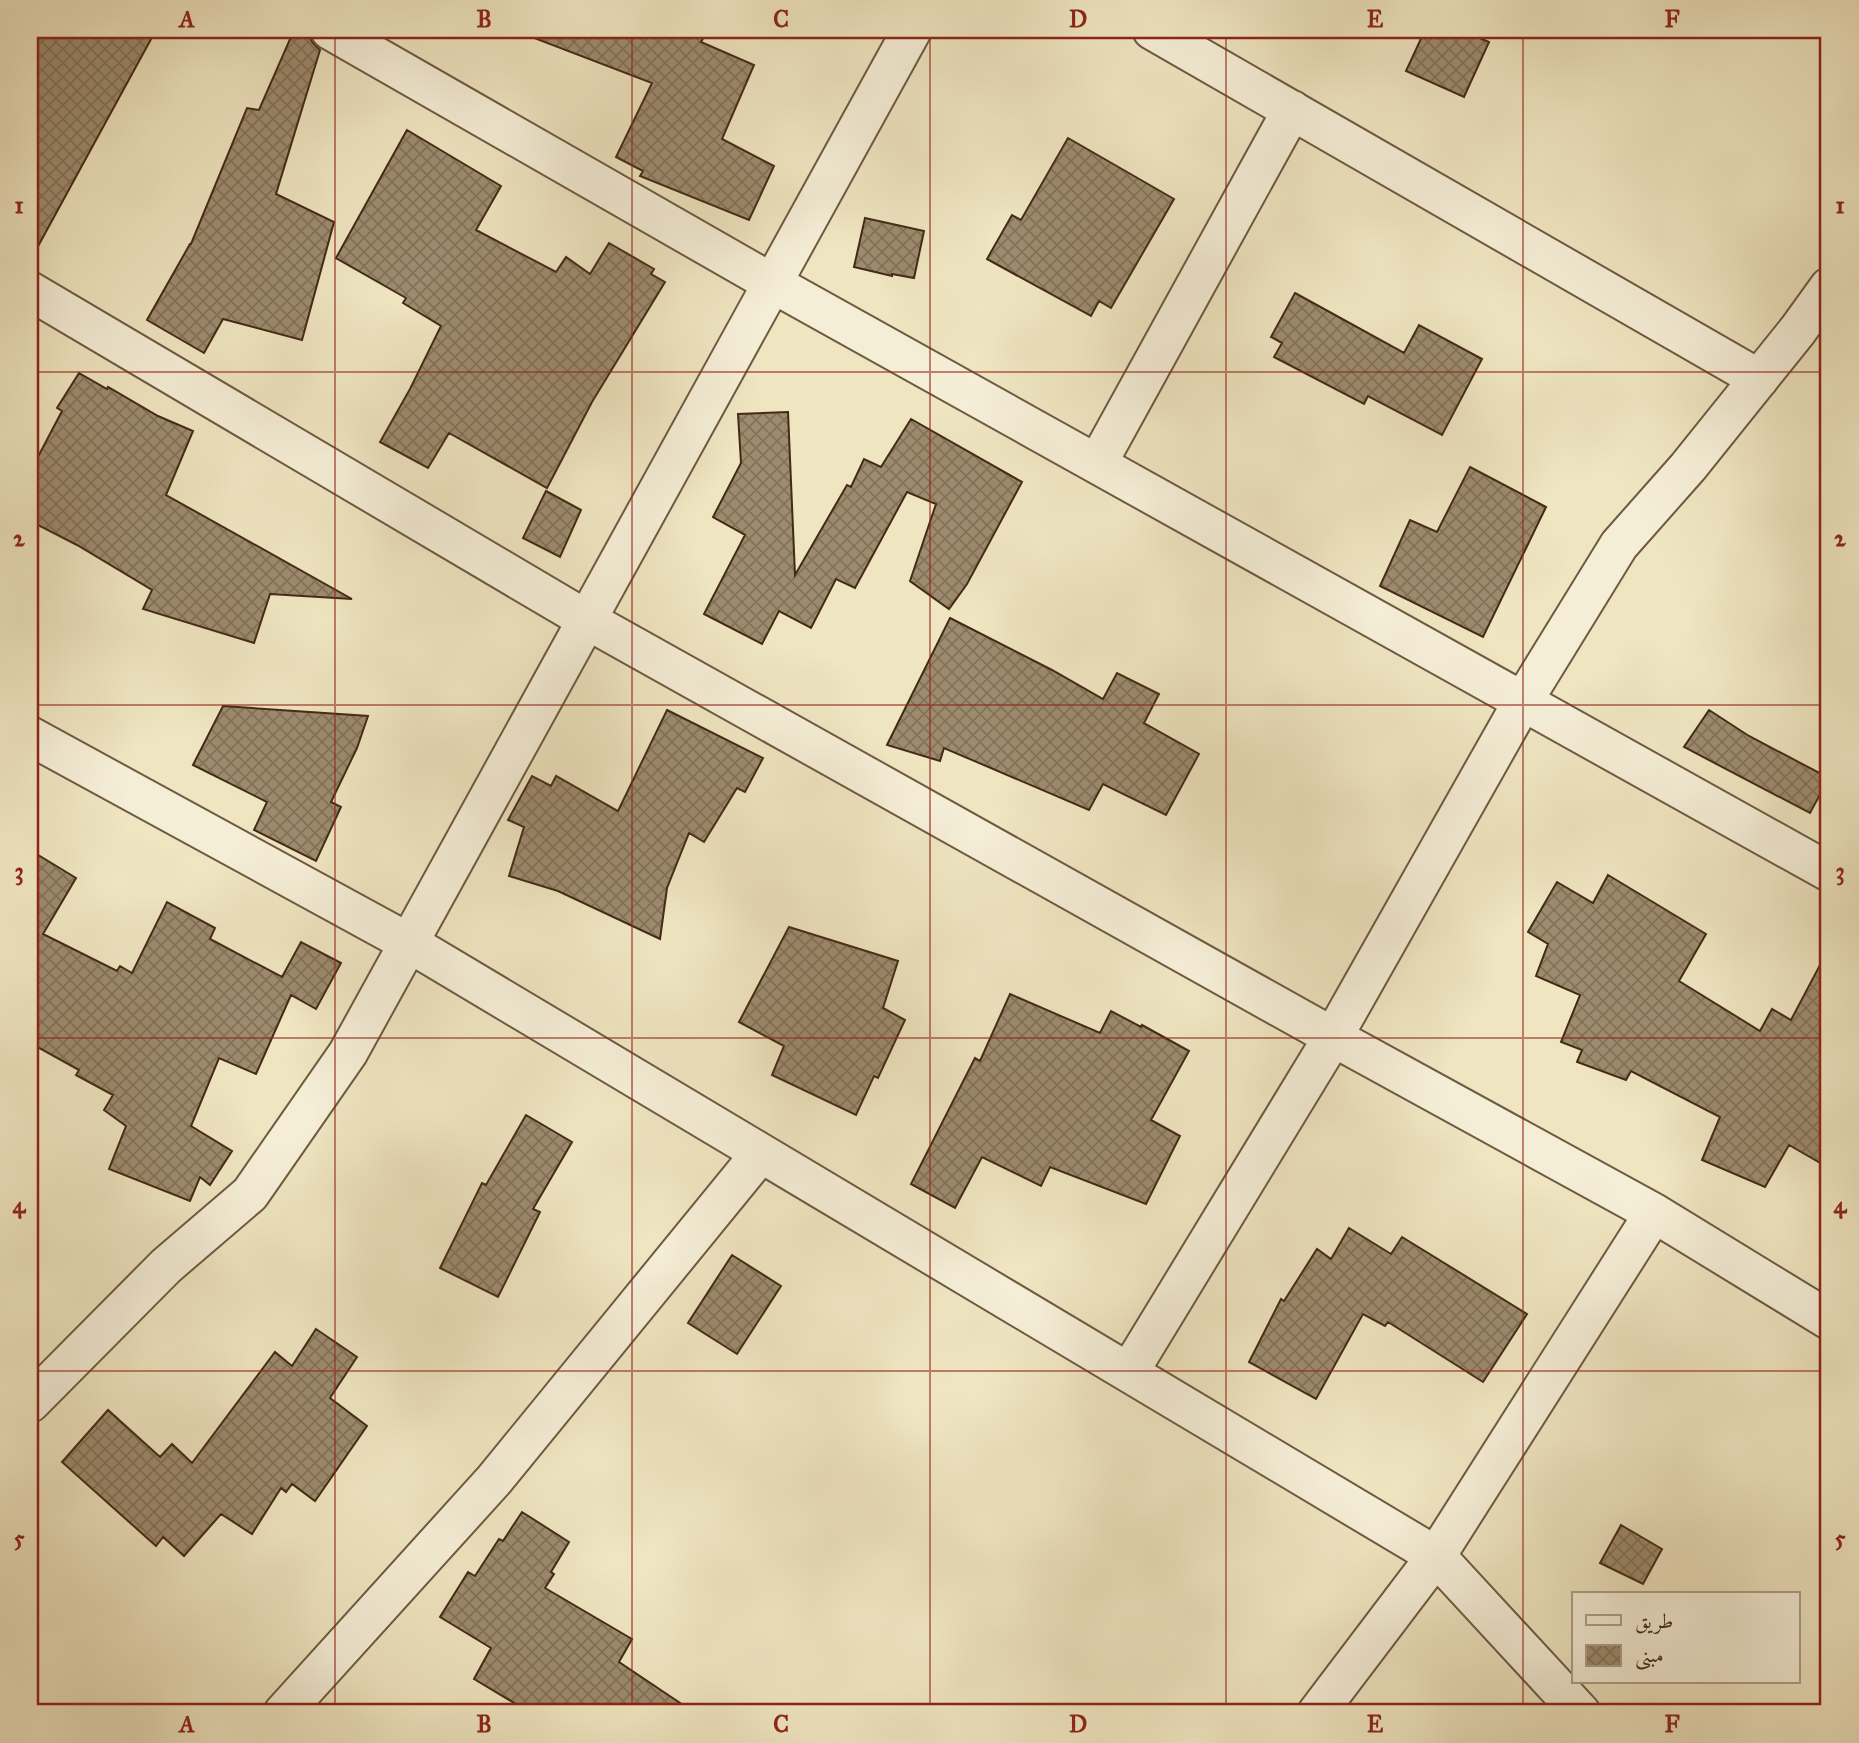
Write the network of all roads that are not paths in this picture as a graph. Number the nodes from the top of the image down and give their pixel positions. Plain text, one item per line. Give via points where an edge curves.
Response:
1 (330, 30) edge
2 (912, 30) edge
3 (1152, 30) edge
4 (1292, 110) junction
5 (772, 283) junction
6 (1829, 287) edge
7 (30, 291) edge
8 (1759, 379) junction
9 (1097, 464) junction
10 (587, 620) junction
11 (1523, 701) junction
12 (30, 736) edge
13 (1829, 872) edge
14 (409, 943) junction
15 (1334, 1037) junction
16 (761, 1153) junction
17 (1654, 1213) junction
18 (1829, 1320) edge
19 (1129, 1372) junction
20 (30, 1403) edge
21 (1436, 1556) junction
22 (283, 1713) edge
23 (1317, 1713) edge
24 (1581, 1713) edge

1 - 5 street
2 - 5 street
3 - 4 street
4 - 8 street
4 - 9 street
5 - 9 street
5 - 10 street
6 - 8 street
7 - 10 street
8 - 11 street via 1619,545
9 - 11 street
10 - 14 street
10 - 15 street
11 - 13 street
11 - 15 street
12 - 14 street
14 - 16 street
14 - 20 street via 348,1053 250,1194 166,1266
15 - 17 street
15 - 19 street
16 - 19 street
16 - 22 street via 494,1480
17 - 18 street
17 - 21 street
19 - 21 street
21 - 23 street
21 - 24 street

